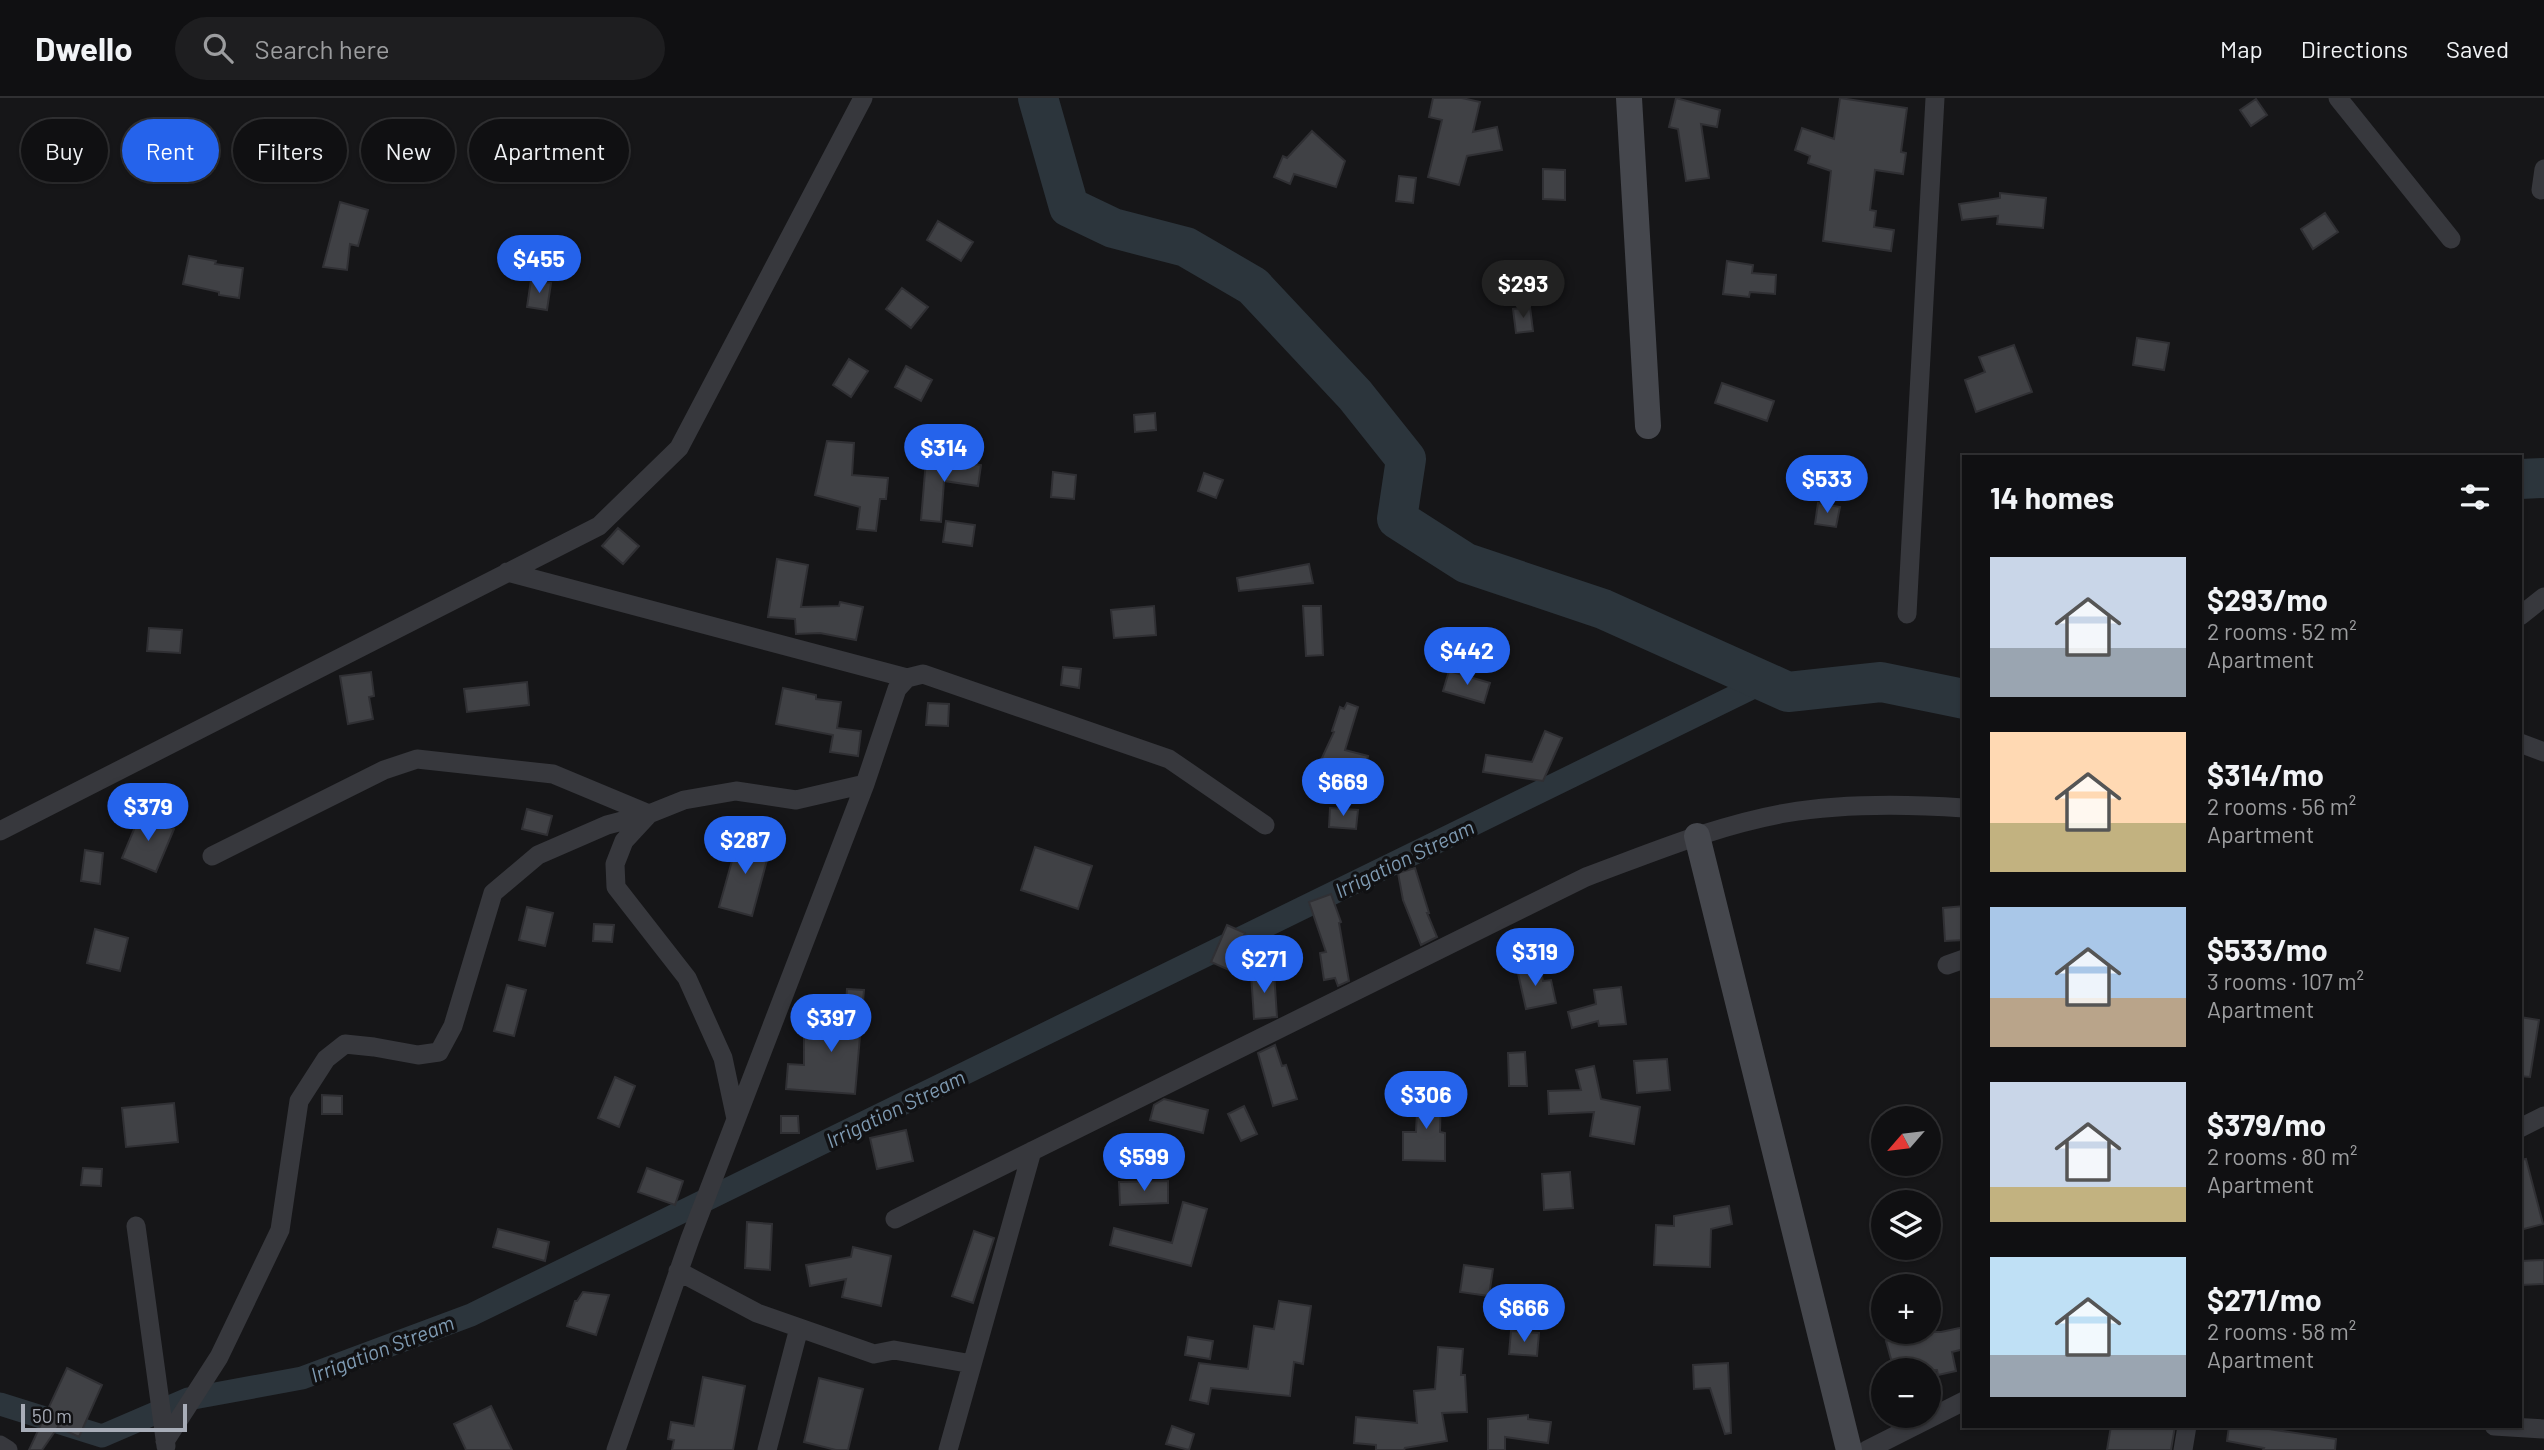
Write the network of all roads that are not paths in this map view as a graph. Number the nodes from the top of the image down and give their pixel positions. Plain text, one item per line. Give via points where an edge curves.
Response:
1 (863, 98) edge
2 (1629, 98) edge
3 (1935, 98) edge
4 (2338, 98) edge
5 (2544, 169) edge
6 (2541, 190) dead end
7 (2451, 239) dead end
8 (1648, 426) dead end
9 (507, 572) junction
10 (2544, 597) edge
11 (1907, 614) dead end
12 (2522, 614) edge
13 (908, 678) junction
14 (2522, 744) edge
15 (2544, 752) edge
16 (865, 783) junction
17 (1962, 808) edge
18 (649, 814) junction
19 (1265, 825) dead end
20 (0, 831) edge
21 (1697, 836) junction
22 (212, 856) dead end
23 (2544, 1116) edge
24 (736, 1119) junction
25 (2522, 1127) edge
26 (1032, 1152) junction
27 (895, 1219) dead end
28 (136, 1226) dead end
29 (678, 1271) junction
30 (799, 1328) junction
31 (972, 1364) junction
32 (1962, 1402) edge
33 (2188, 1428) edge
34 (2522, 1428) edge
35 (2544, 1429) edge
36 (0, 1445) edge
37 (166, 1446) edge
38 (8, 1450) edge
39 (616, 1450) edge
40 (766, 1450) edge
41 (948, 1450) edge
42 (1849, 1450) edge
43 (1867, 1450) edge
44 (2183, 1450) edge

1 - 9 street via 679,448 599,526
2 - 8 street
3 - 11 street
4 - 7 street
5 - 6 street
9 - 13 street
9 - 20 street
10 - 12 street
13 - 16 street via 897,689
13 - 19 street via 923,674 1169,758
14 - 15 street
16 - 18 street via 796,800 736,791 684,800
16 - 24 street
17 - 21 street via 1895,804 1786,813
18 - 22 street via 553,774 417,759 384,770
18 - 24 street via 624,841 615,864 616,887 687,978 723,1058
18 - 37 street via 607,825 538,855 494,893 453,1026 439,1052 418,1055 345,1044 326,1059 299,1101 280,1230 219,1357
21 - 26 street via 1586,877
21 - 42 street
23 - 25 street
24 - 29 street
26 - 27 street
26 - 31 street
28 - 37 street
29 - 30 street via 757,1313
29 - 39 street
30 - 31 street via 874,1353 894,1350
30 - 40 street
31 - 41 street
32 - 43 street
33 - 44 street
34 - 35 street
36 - 38 street

